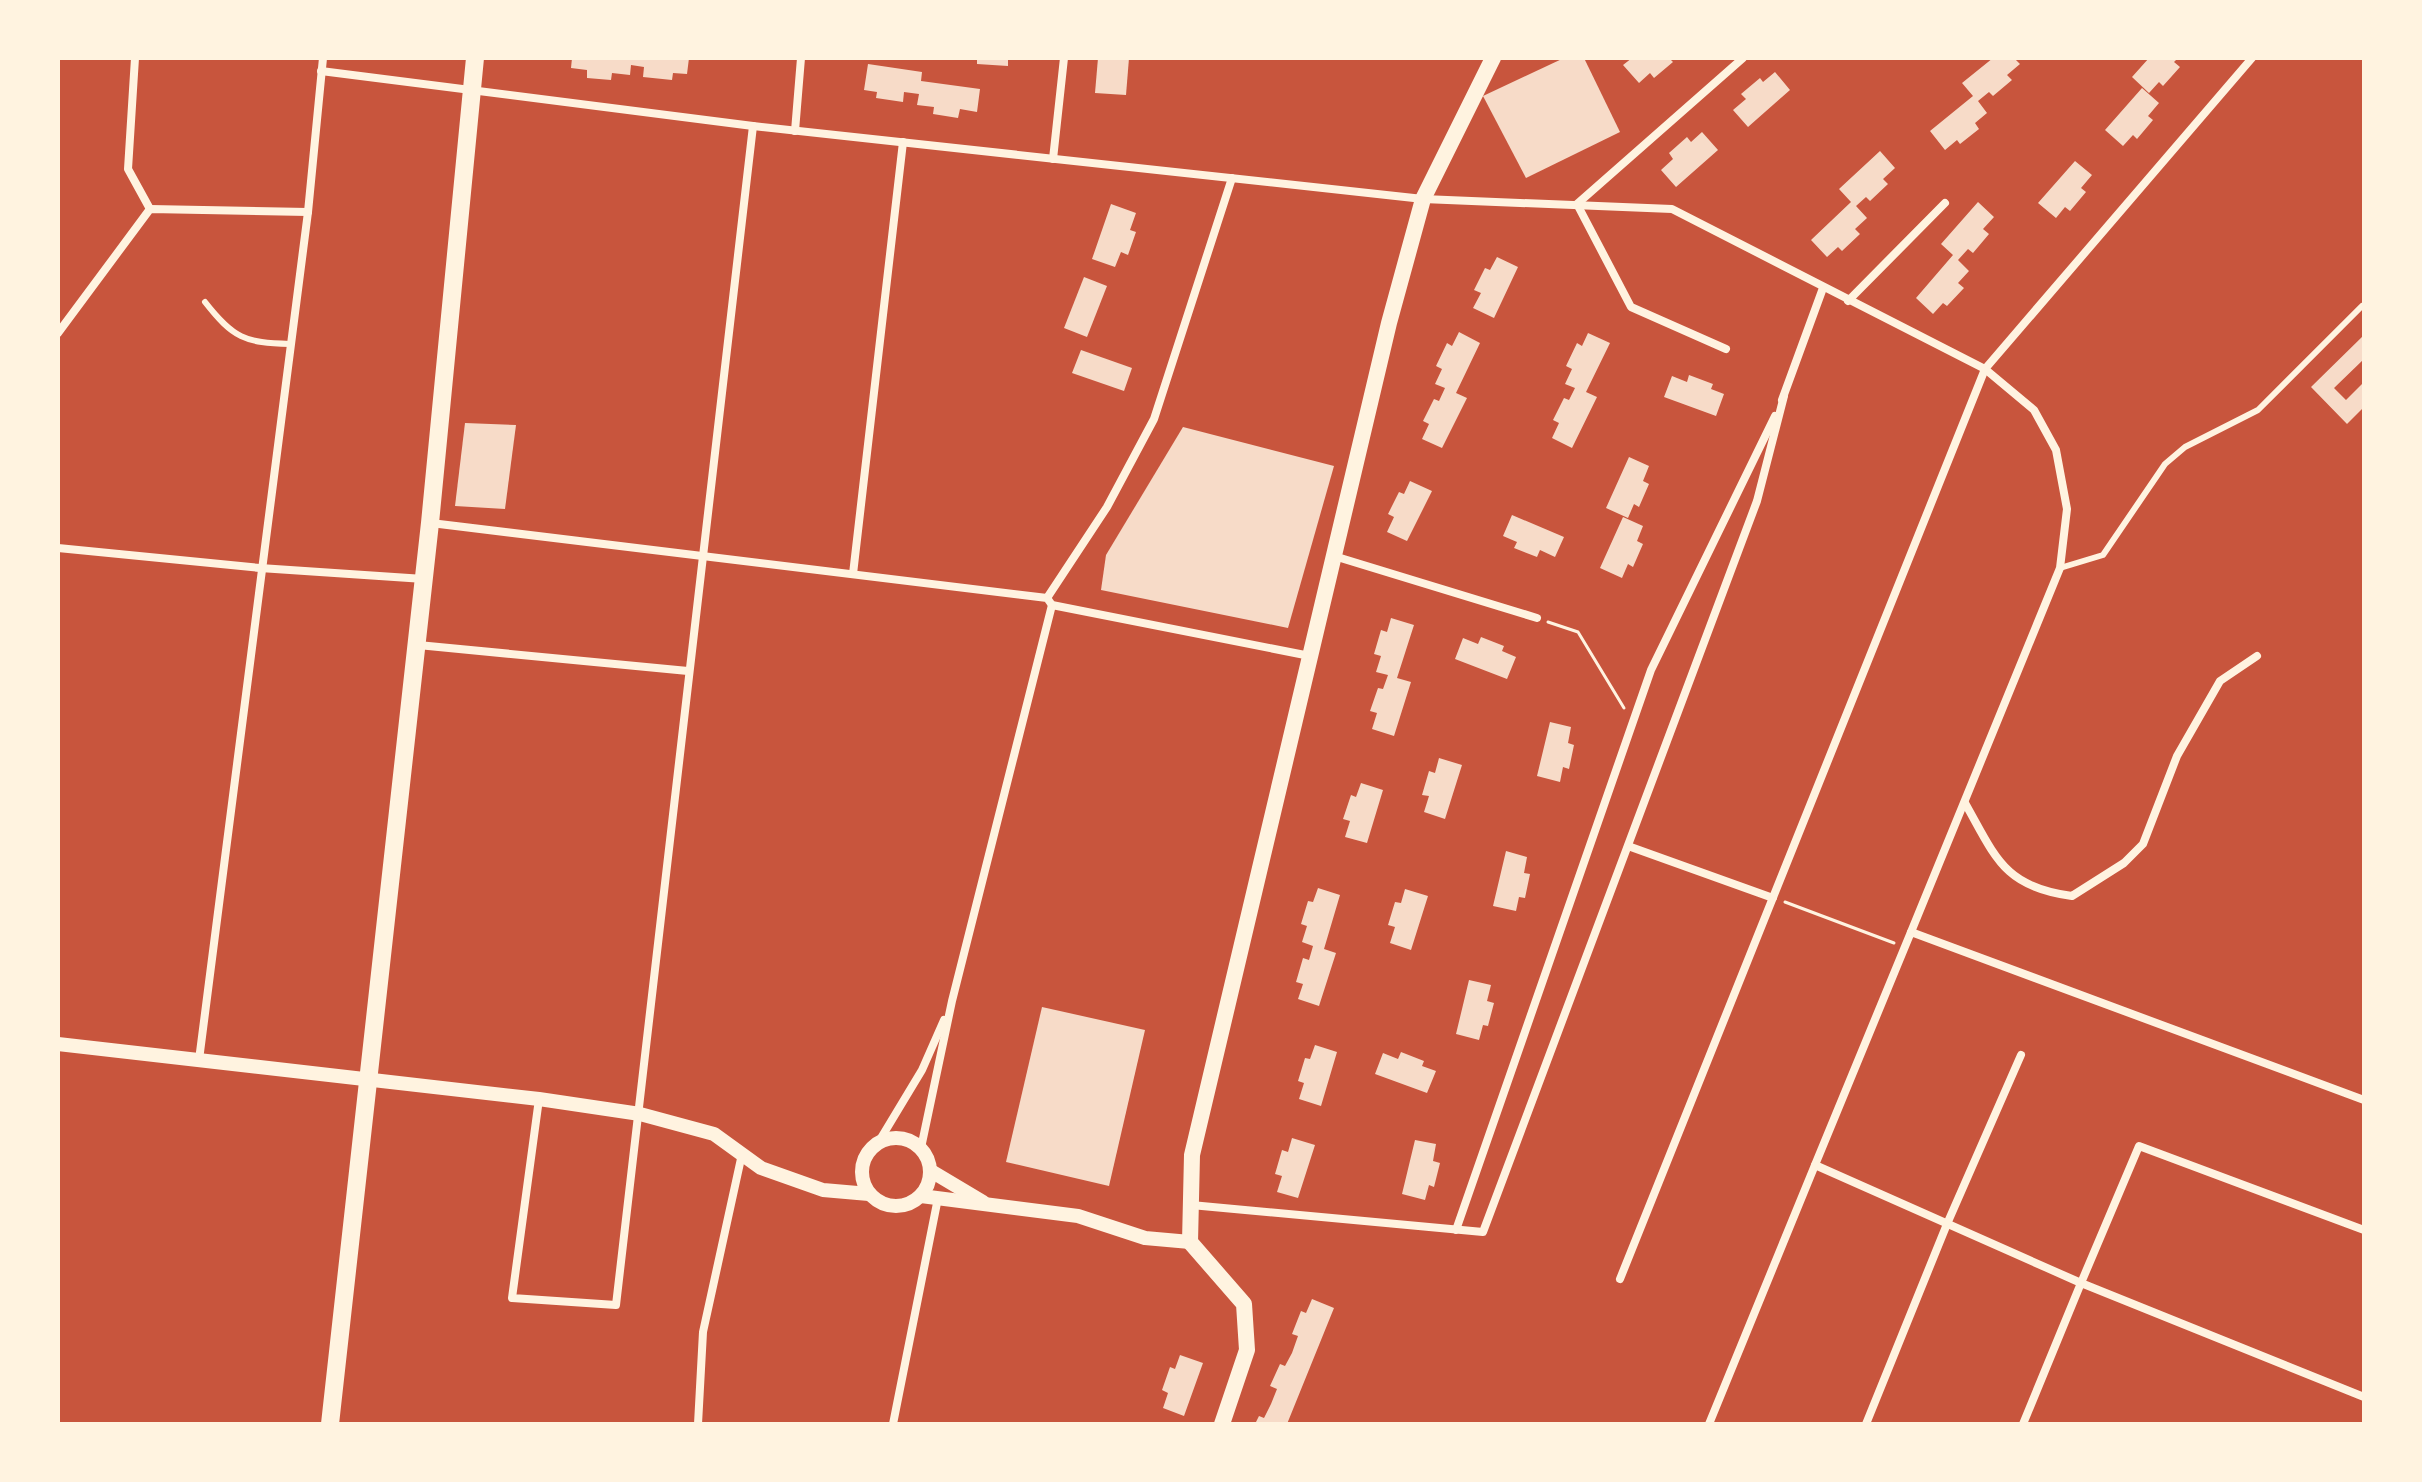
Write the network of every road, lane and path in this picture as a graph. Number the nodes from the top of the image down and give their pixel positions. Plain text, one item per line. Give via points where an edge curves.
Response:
1 (135, 58) edge
2 (323, 58) edge
3 (475, 58) edge
4 (801, 58) edge
5 (1064, 58) edge
6 (1493, 58) edge
7 (1743, 58) edge
8 (2252, 58) edge
9 (321, 71) junction
10 (471, 87) junction
11 (753, 126) junction
12 (795, 131) junction
13 (903, 142) junction
14 (1053, 159) junction
15 (1232, 178) junction
16 (1423, 199) junction
17 (1945, 203) dead end
18 (1577, 204) junction
19 (150, 209) junction
20 (308, 212) junction
21 (1823, 288) junction
22 (1848, 301) junction
23 (205, 302) dead end
24 (2362, 306) dead end
25 (58, 333) edge
26 (290, 344) junction
27 (1726, 349) dead end
28 (1985, 369) junction
29 (1784, 396) junction
30 (430, 523) junction
31 (58, 548) edge
32 (1334, 555) junction
33 (701, 556) junction
34 (260, 568) junction
35 (2060, 568) junction
36 (853, 574) junction
37 (424, 579) junction
38 (1050, 601) junction
39 (1537, 618) joint
40 (415, 644) junction
41 (1310, 656) junction
42 (2257, 656) dead end
43 (688, 671) junction
44 (1633, 723) junction
45 (1965, 803) junction
46 (1628, 846) junction
47 (1773, 898) junction
48 (1911, 932) junction
49 (1905, 947) junction
50 (952, 1001) junction
51 (58, 1044) edge
52 (2021, 1055) dead end
53 (199, 1061) junction
54 (367, 1080) junction
55 (539, 1099) junction
56 (2364, 1100) edge
57 (640, 1114) junction
58 (878, 1143) junction
59 (921, 1148) junction
60 (742, 1154) junction
61 (1815, 1165) junction
62 (931, 1171) junction
63 (869, 1194) junction
64 (921, 1196) junction
65 (938, 1198) junction
66 (1190, 1204) junction
67 (991, 1206) junction
68 (1947, 1224) junction
69 (1456, 1230) junction
70 (2364, 1230) edge
71 (1190, 1242) junction
72 (1620, 1279) dead end
73 (2081, 1283) junction
74 (2364, 1397) edge
75 (330, 1424) edge
76 (698, 1424) edge
77 (893, 1424) edge
78 (1222, 1424) edge
79 (1709, 1424) edge
80 (1866, 1424) edge
81 (2023, 1424) edge

1 - 19 street via 128,169
2 - 9 street
3 - 10 main road
4 - 12 street
5 - 14 street
6 - 16 main road
7 - 18 street
8 - 28 street
9 - 10 street
9 - 20 street
10 - 11 street
10 - 30 main road
11 - 12 street
11 - 33 street
12 - 13 street
13 - 14 street
13 - 36 street
14 - 15 street
15 - 16 street
15 - 38 street via 1154,419
16 - 18 street
16 - 32 main road
17 - 22 street
18 - 21 street via 1672,209
18 - 27 street via 1631,307
19 - 20 street
19 - 25 street
20 - 26 street
21 - 22 street
21 - 29 street
22 - 28 street
23 - 26 lane via 242,340
24 - 35 lane via 2258,410 2185,447 2165,464 2103,555
26 - 34 street
28 - 35 street via 2034,410 2056,450 2067,509
28 - 47 street
29 - 44 street via 1651,670
29 - 46 street via 1757,501
30 - 33 street
30 - 37 main road
31 - 34 street
32 - 39 street
32 - 41 main road
33 - 36 street
33 - 43 street
34 - 37 street
34 - 53 street
35 - 45 street
36 - 38 street
37 - 40 main road
38 - 41 street
38 - 50 street
39 - 44 path via 1578,632
40 - 43 street
40 - 54 main road
41 - 66 main road via 1192,1155
42 - 45 street via 2220,681 2177,756 2143,844 2124,863 2072,896 2037,891 2001,866
43 - 57 street
44 - 69 street
45 - 48 street
46 - 47 street
46 - 69 street via 1483,1232
47 - 49 path
47 - 72 street
48 - 49 street
48 - 56 street
49 - 61 street
50 - 58 street via 922,1070
50 - 59 street
51 - 53 street
52 - 68 street
53 - 54 street
54 - 55 street
54 - 75 main road
55 - 57 street
55 - 57 street via 512,1298 616,1305
57 - 60 street via 714,1134
58 - 59 street via 896,1137
58 - 63 street via 863,1161
59 - 62 street
60 - 63 street via 761,1168 823,1190
60 - 76 street via 703,1332
61 - 68 street
61 - 79 street
62 - 64 street
62 - 67 street
63 - 64 street via 889,1206
64 - 65 street
65 - 67 street
65 - 77 street
66 - 69 street
66 - 71 main road
67 - 71 street via 1078,1216 1145,1238
68 - 73 street
68 - 80 street
70 - 73 street via 2139,1146
71 - 78 main road via 1244,1304 1247,1350
73 - 74 street
73 - 81 street

